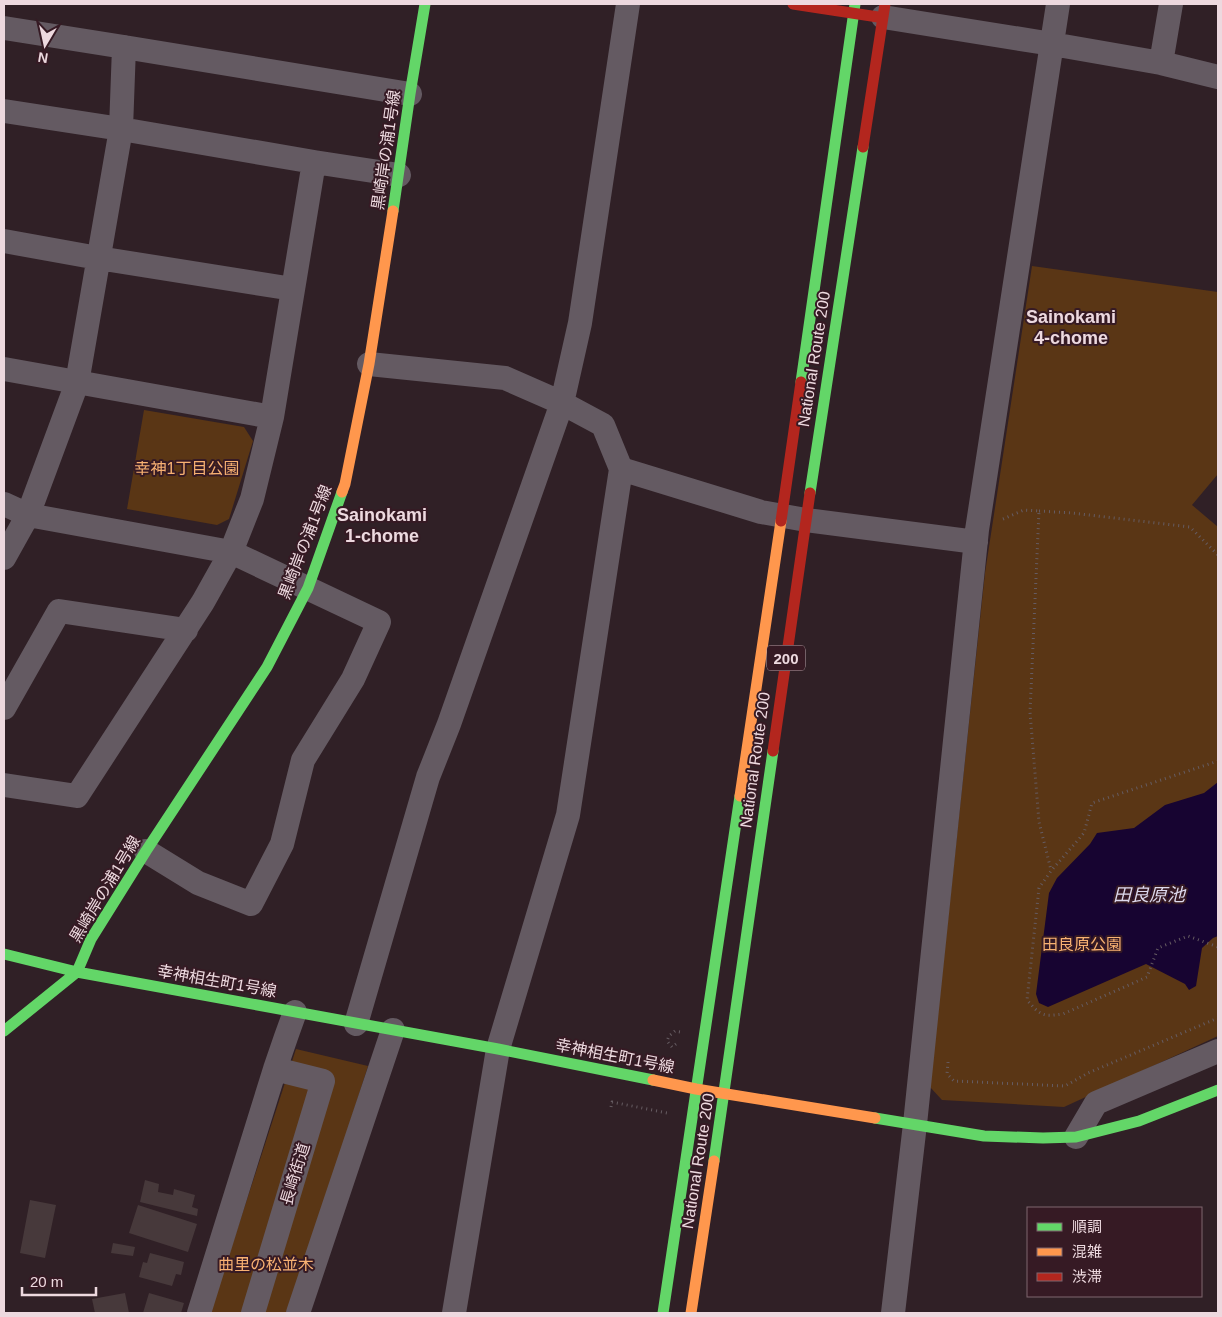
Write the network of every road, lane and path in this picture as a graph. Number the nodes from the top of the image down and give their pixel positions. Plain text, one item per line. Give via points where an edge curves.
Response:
1 (425, 4) edge
2 (628, 4) edge
3 (793, 4) edge
4 (1058, 4) edge
5 (1170, 4) edge
6 (855, 9) edge
7 (884, 10) edge
8 (4, 28) edge
9 (1052, 44) junction
10 (124, 47) junction
11 (1161, 63) junction
12 (1218, 77) edge
13 (410, 94) junction
14 (4, 111) edge
15 (122, 129) junction
16 (314, 162) junction
17 (399, 175) junction
18 (4, 240) edge
19 (98, 258) junction
20 (293, 289) junction
21 (369, 364) junction
22 (4, 369) edge
23 (78, 382) junction
24 (562, 403) junction
25 (272, 417) junction
26 (621, 469) junction
27 (4, 504) edge
28 (1039, 511) junction
29 (28, 515) junction
30 (782, 516) junction
31 (806, 520) junction
32 (977, 536) junction
33 (231, 552) junction
34 (1218, 555) edge
35 (4, 558) edge
36 (308, 588) junction
37 (186, 630) junction
38 (4, 708) edge
39 (1218, 762) edge
40 (4, 785) edge
41 (146, 850) junction
42 (1051, 871) junction
43 (1218, 947) edge
44 (4, 954) edge
45 (77, 972) junction
46 (295, 1012) junction
47 (1218, 1018) edge
48 (356, 1024) junction
49 (393, 1030) junction
50 (4, 1031) edge
51 (682, 1033) dead end
52 (677, 1044) dead end
53 (498, 1049) junction
54 (1218, 1051) edge
55 (949, 1054) dead end
56 (275, 1069) junction
57 (696, 1089) junction
58 (1218, 1090) edge
59 (724, 1093) junction
60 (611, 1107) dead end
61 (667, 1113) dead end
62 (915, 1124) junction
63 (1076, 1137) junction
64 (199, 1313) edge
65 (253, 1313) edge
66 (298, 1313) edge
67 (454, 1313) edge
68 (663, 1313) edge
69 (691, 1313) edge
70 (893, 1313) edge

1 - 13 main road, 黒崎岸の浦1号線
2 - 24 street via 580,323
3 - 6 main road
4 - 9 street
5 - 11 street
6 - 7 main road
6 - 30 main road, National Route 200 / 200
7 - 9 street
7 - 31 main road, National Route 200 / 200
8 - 10 street
9 - 11 street
9 - 32 street
10 - 13 street
10 - 15 street
11 - 12 street
13 - 17 main road, 黒崎岸の浦1号線
14 - 15 street
15 - 16 street
15 - 19 street
16 - 17 street
16 - 20 street
17 - 21 main road, 黒崎岸の浦1号線
18 - 19 street
19 - 20 street
19 - 23 street
20 - 25 street
21 - 24 street via 505,378
21 - 36 main road, 黒崎岸の浦1号線 via 345,484
22 - 23 street
23 - 25 street
23 - 29 street
24 - 26 street via 603,425
24 - 48 street via 428,777
25 - 33 street via 252,499
26 - 30 street
26 - 53 street via 568,815
27 - 29 street
28 - 32 path via 1024,510
28 - 34 path via 1190,527
28 - 42 path via 1030,712 1039,822
29 - 33 street
29 - 35 street
30 - 31 street
30 - 57 main road, National Route 200 / 200
31 - 32 street
31 - 59 main road, National Route 200 / 200
32 - 62 street
33 - 36 street
33 - 37 street
36 - 41 main road, 黒崎岸の浦1号線 via 266,667
36 - 41 street via 379,622 353,679 303,760 282,844 251,904 198,883
37 - 38 street via 59,611
37 - 40 street via 77,796
39 - 42 path via 1092,803 1084,833
41 - 45 main road, 黒崎岸の浦1号線 via 91,938
42 - 43 path via 1039,888 1026,1000 1039,1014 1063,1014 1147,977 1158,948 1188,936
44 - 45 main road, 幸神相生町1号線
45 - 46 main road, 幸神相生町1号線
45 - 50 main road, 黒崎岸の浦1号線
46 - 48 main road, 幸神相生町1号線
46 - 56 street
47 - 55 path via 1088,1073 1065,1086 954,1081 947,1074
48 - 49 main road, 幸神相生町1号線
49 - 53 main road, 幸神相生町1号線
49 - 66 street
51 - 52 path via 675,1031 669,1036 667,1041 672,1047
53 - 57 main road, 幸神相生町1号線
53 - 67 street
54 - 63 street via 1096,1104
56 - 64 street
56 - 65 street, 長崎街道 via 323,1081
57 - 59 main road, 幸神相生町1号線
57 - 68 main road, National Route 200 / 200
58 - 63 main road, 幸神相生町1号線 via 1138,1121
59 - 62 main road, 幸神相生町1号線
59 - 69 main road, National Route 200 / 200
60 - 61 path via 612,1102
62 - 63 main road, 幸神相生町1号線 via 984,1136
62 - 70 street

